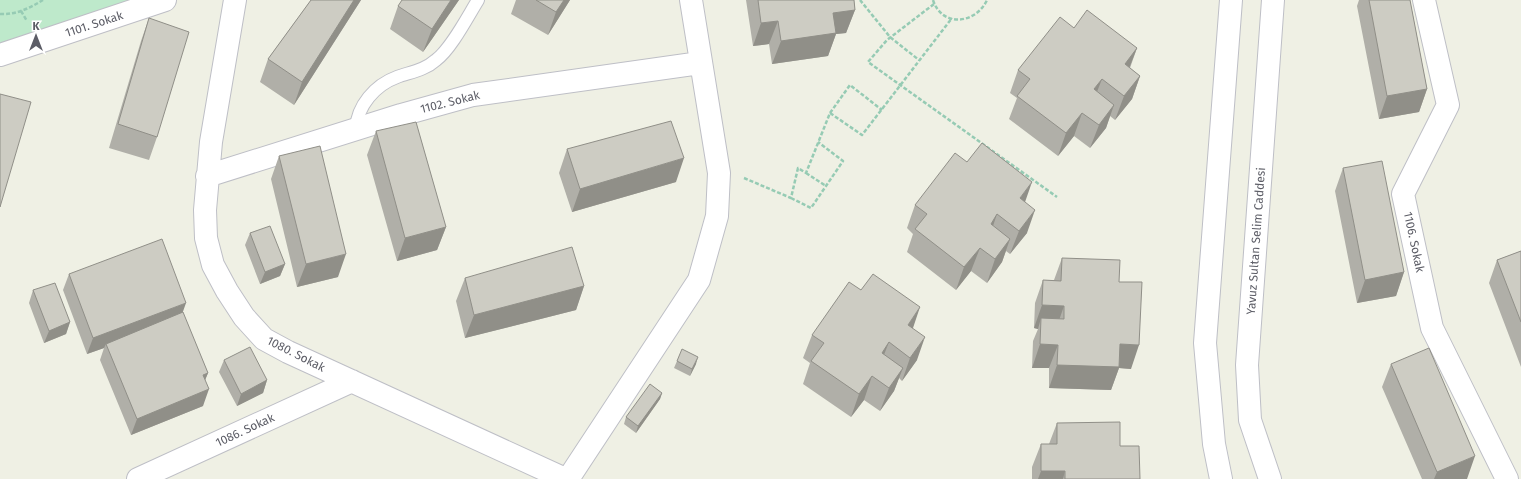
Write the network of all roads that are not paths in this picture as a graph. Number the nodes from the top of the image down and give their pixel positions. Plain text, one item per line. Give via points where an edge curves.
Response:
1 (165, 0) edge
2 (235, 0) edge
3 (478, 0) edge
4 (691, 0) edge
5 (1231, 0) edge
6 (1273, 0) edge
7 (1424, 0) edge
8 (0, 55) edge
9 (700, 62) junction
10 (356, 129) junction
11 (207, 176) junction
12 (352, 381) junction
13 (138, 479) edge
14 (566, 479) edge
15 (1221, 479) edge
16 (1270, 479) edge
17 (1507, 479) edge

1 - 8 street, 1101. Sokak
2 - 11 street, 1080. Sokak
3 - 10 lane via 448,48 436,60 424,69 384,84 370,97 360,110
4 - 9 street
5 - 15 street via 1205,343 1214,444
6 - 16 street, Yavuz Sultan Selim Caddesi via 1247,365 1250,420
7 - 17 street, 1106. Sokak via 1448,105 1403,194 1432,328
9 - 10 street, 1102. Sokak via 473,95
9 - 14 street via 719,173 717,216 699,280
10 - 11 street, 1102. Sokak
11 - 12 street, 1080. Sokak via 206,238 213,265 244,317 264,339
12 - 13 street, 1086. Sokak
12 - 14 street, 1080. Sokak

